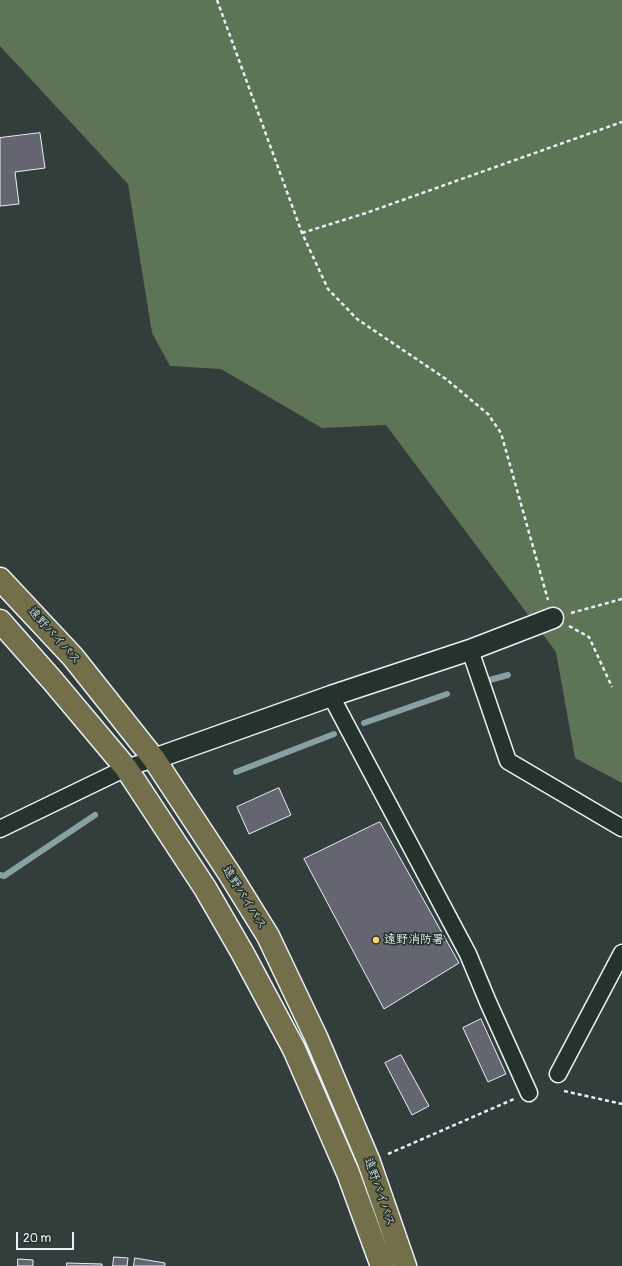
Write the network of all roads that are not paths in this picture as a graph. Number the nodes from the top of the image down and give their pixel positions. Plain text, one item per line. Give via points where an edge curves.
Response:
1 (0, 579) edge
2 (553, 618) road end
3 (0, 621) edge
4 (470, 650) junction
5 (331, 696) junction
6 (154, 759) junction
7 (126, 768) junction
8 (0, 828) edge
9 (622, 828) edge
10 (622, 954) edge
11 (291, 986) junction
12 (266, 997) junction
13 (558, 1074) dead end
14 (529, 1093) road end
15 (382, 1266) edge
16 (405, 1266) edge

1 - 6 highway, 遠野バイパス via 73,657
2 - 4 street
3 - 7 highway, 遠野バイパス
4 - 5 street
4 - 9 street via 508,762
5 - 6 street
5 - 14 street via 468,954
6 - 7 street
6 - 11 highway, 遠野バイパス via 268,936
7 - 8 street
7 - 12 highway, 遠野バイパス via 206,888
10 - 13 street
11 - 12 highway
11 - 16 highway, 遠野バイパス via 316,1037 369,1162
12 - 15 highway, 遠野バイパス via 294,1049 322,1111

